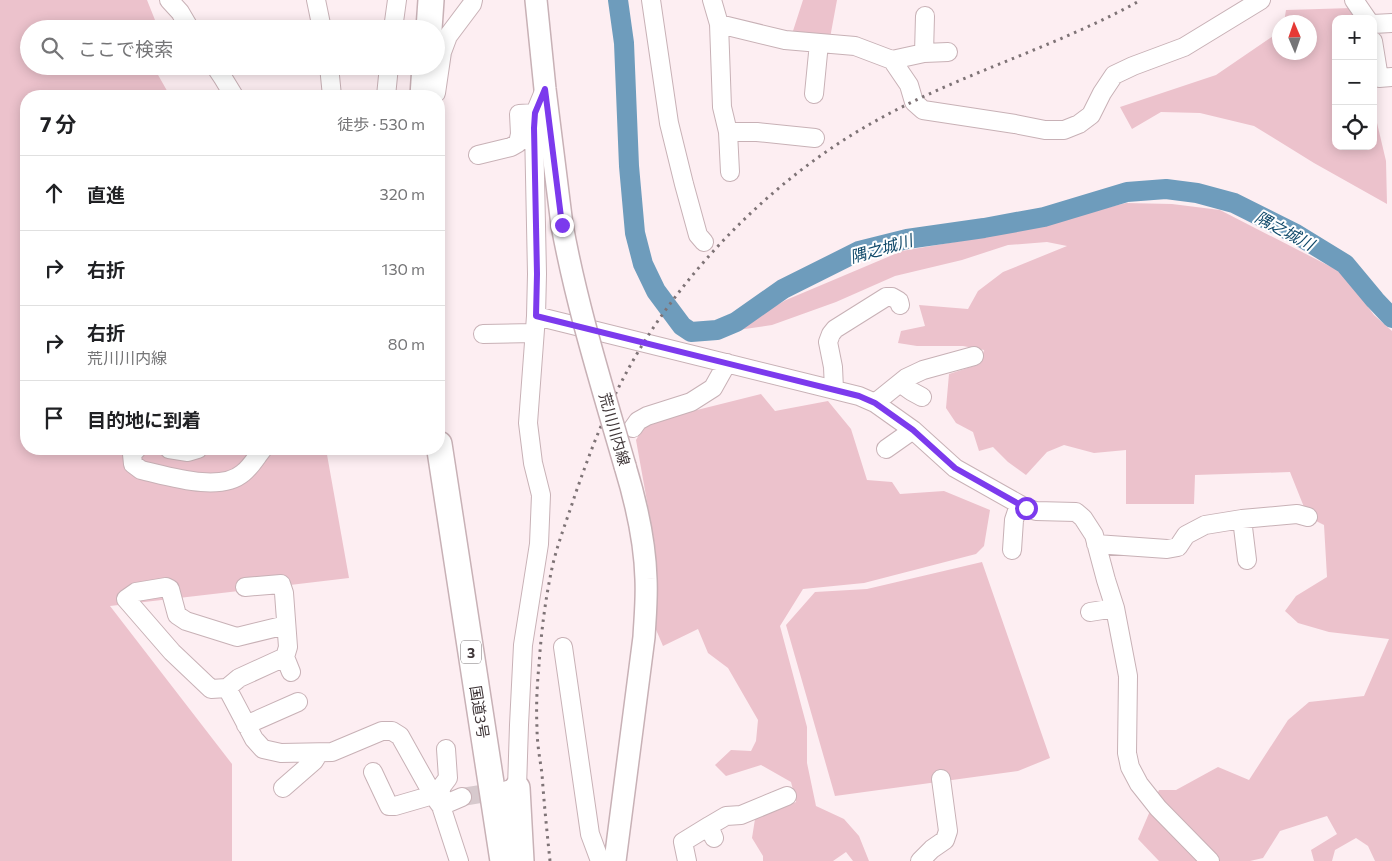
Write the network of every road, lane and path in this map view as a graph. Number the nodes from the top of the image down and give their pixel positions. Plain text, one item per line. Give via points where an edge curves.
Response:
1 (170, 0) edge
2 (316, 0) edge
3 (396, 0) edge
4 (416, 0) edge
5 (431, 0) edge
6 (473, 0) edge
7 (536, 0) edge
8 (652, 0) edge
9 (712, 0) edge
10 (1261, 0) edge
11 (1354, 0) edge
12 (1364, 15) edge
13 (925, 16) dead end
14 (185, 20) edge
15 (320, 20) edge
16 (394, 20) edge
17 (415, 20) edge
18 (429, 20) edge
19 (1392, 23) edge
20 (719, 24) junction
21 (1377, 24) edge
22 (820, 43) junction
23 (445, 44) edge
24 (948, 52) dead end
25 (924, 53) junction
26 (892, 60) junction
27 (1377, 60) edge
28 (221, 75) edge
29 (330, 75) edge
30 (388, 75) edge
31 (409, 75) edge
32 (427, 75) edge
33 (435, 75) edge
34 (1392, 77) edge
35 (545, 89) junction
36 (230, 90) edge
37 (331, 90) edge
38 (387, 90) edge
39 (408, 90) edge
40 (429, 90) edge
41 (431, 90) edge
42 (814, 94) dead end
43 (535, 113) junction
44 (728, 132) junction
45 (815, 138) dead end
46 (478, 156) dead end
47 (730, 172) dead end
48 (704, 242) dead end
49 (900, 305) dead end
50 (535, 324) junction
51 (484, 334) dead end
52 (974, 356) dead end
53 (727, 363) junction
54 (900, 383) junction
55 (834, 390) junction
56 (922, 398) dead end
57 (875, 403) junction
58 (633, 428) dead end
59 (913, 430) junction
60 (886, 450) dead end
61 (132, 455) edge
62 (258, 455) edge
63 (425, 455) edge
64 (441, 455) edge
65 (1019, 504) junction
66 (1308, 517) dead end
67 (1242, 519) junction
68 (1096, 544) junction
69 (1012, 550) dead end
70 (1247, 560) dead end
71 (245, 587) dead end
72 (1115, 608) junction
73 (1090, 612) dead end
74 (286, 625) junction
75 (563, 647) dead end
76 (226, 688) junction
77 (298, 702) dead end
78 (246, 725) junction
79 (446, 749) dead end
80 (320, 753) junction
81 (373, 772) dead end
82 (941, 779) dead end
83 (283, 788) dead end
84 (512, 789) joint
85 (787, 796) dead end
86 (462, 797) tunnel mouth
87 (437, 801) junction
88 (459, 861) edge
89 (486, 861) edge
90 (503, 861) edge
91 (521, 861) edge
92 (600, 861) edge
93 (615, 861) edge
94 (688, 861) edge
95 (920, 861) edge
96 (1210, 861) edge

1 - 14 street
2 - 15 street
3 - 16 street
4 - 17 highway
5 - 18 highway
6 - 23 street
7 - 35 main road, 荒川川内線
8 - 48 street via 669,124 698,235
9 - 20 street
10 - 26 street via 1184,46 1114,75 1091,115 1064,130 1045,130 924,110 914,102 909,85
11 - 12 street
13 - 25 street
19 - 21 street
20 - 22 street via 785,40
20 - 44 street via 722,107
22 - 26 street via 854,46
22 - 42 street
24 - 25 street
25 - 26 street
27 - 34 street via 1380,78
28 - 36 street
29 - 37 street
30 - 38 street
31 - 39 highway
32 - 40 highway
33 - 41 street
35 - 43 street
35 - 93 main road, 荒川川内線, bridge via 570,267 633,493 644,552 644,637
43 - 46 street via 519,114 518,143
43 - 50 street
44 - 45 street
44 - 47 street
49 - 55 street via 899,301 886,296 831,334 828,342
50 - 51 street
50 - 53 street
50 - 84 street via 528,424 541,505 539,544 523,645
52 - 54 street via 923,370
53 - 55 street
53 - 58 street via 713,388 690,402 642,418
54 - 56 street
54 - 57 street
55 - 57 street
57 - 59 street
59 - 60 street
59 - 65 street via 955,468
61 - 62 street via 133,464 140,470 218,483 244,473
63 - 89 highway, 国道3号 / 3
64 - 90 highway, 国道3号 / 3
65 - 68 street via 1036,511 1076,512 1094,535
65 - 69 street via 1014,520
66 - 67 street via 1298,514
67 - 68 street via 1205,525 1186,535 1178,547 1167,549
67 - 70 street
68 - 72 street
71 - 74 street via 281,584
72 - 73 street
72 - 96 street via 1128,676 1127,753 1130,767 1138,784 1158,808
74 - 76 street via 288,664 239,678
74 - 76 street via 237,637 186,621 177,615 170,589 166,587 136,592 126,599 172,652 211,689
75 - 92 street via 590,834
76 - 78 street
77 - 78 street
78 - 80 street via 263,749 281,753
79 - 87 street via 448,778
80 - 83 street
80 - 87 street via 332,752 392,731 400,736
81 - 87 street via 388,806
82 - 95 street via 948,831 945,840
84 - 91 highway
85 - 94 street via 742,814 726,816 711,832 684,842
86 - 87 street
87 - 88 street

